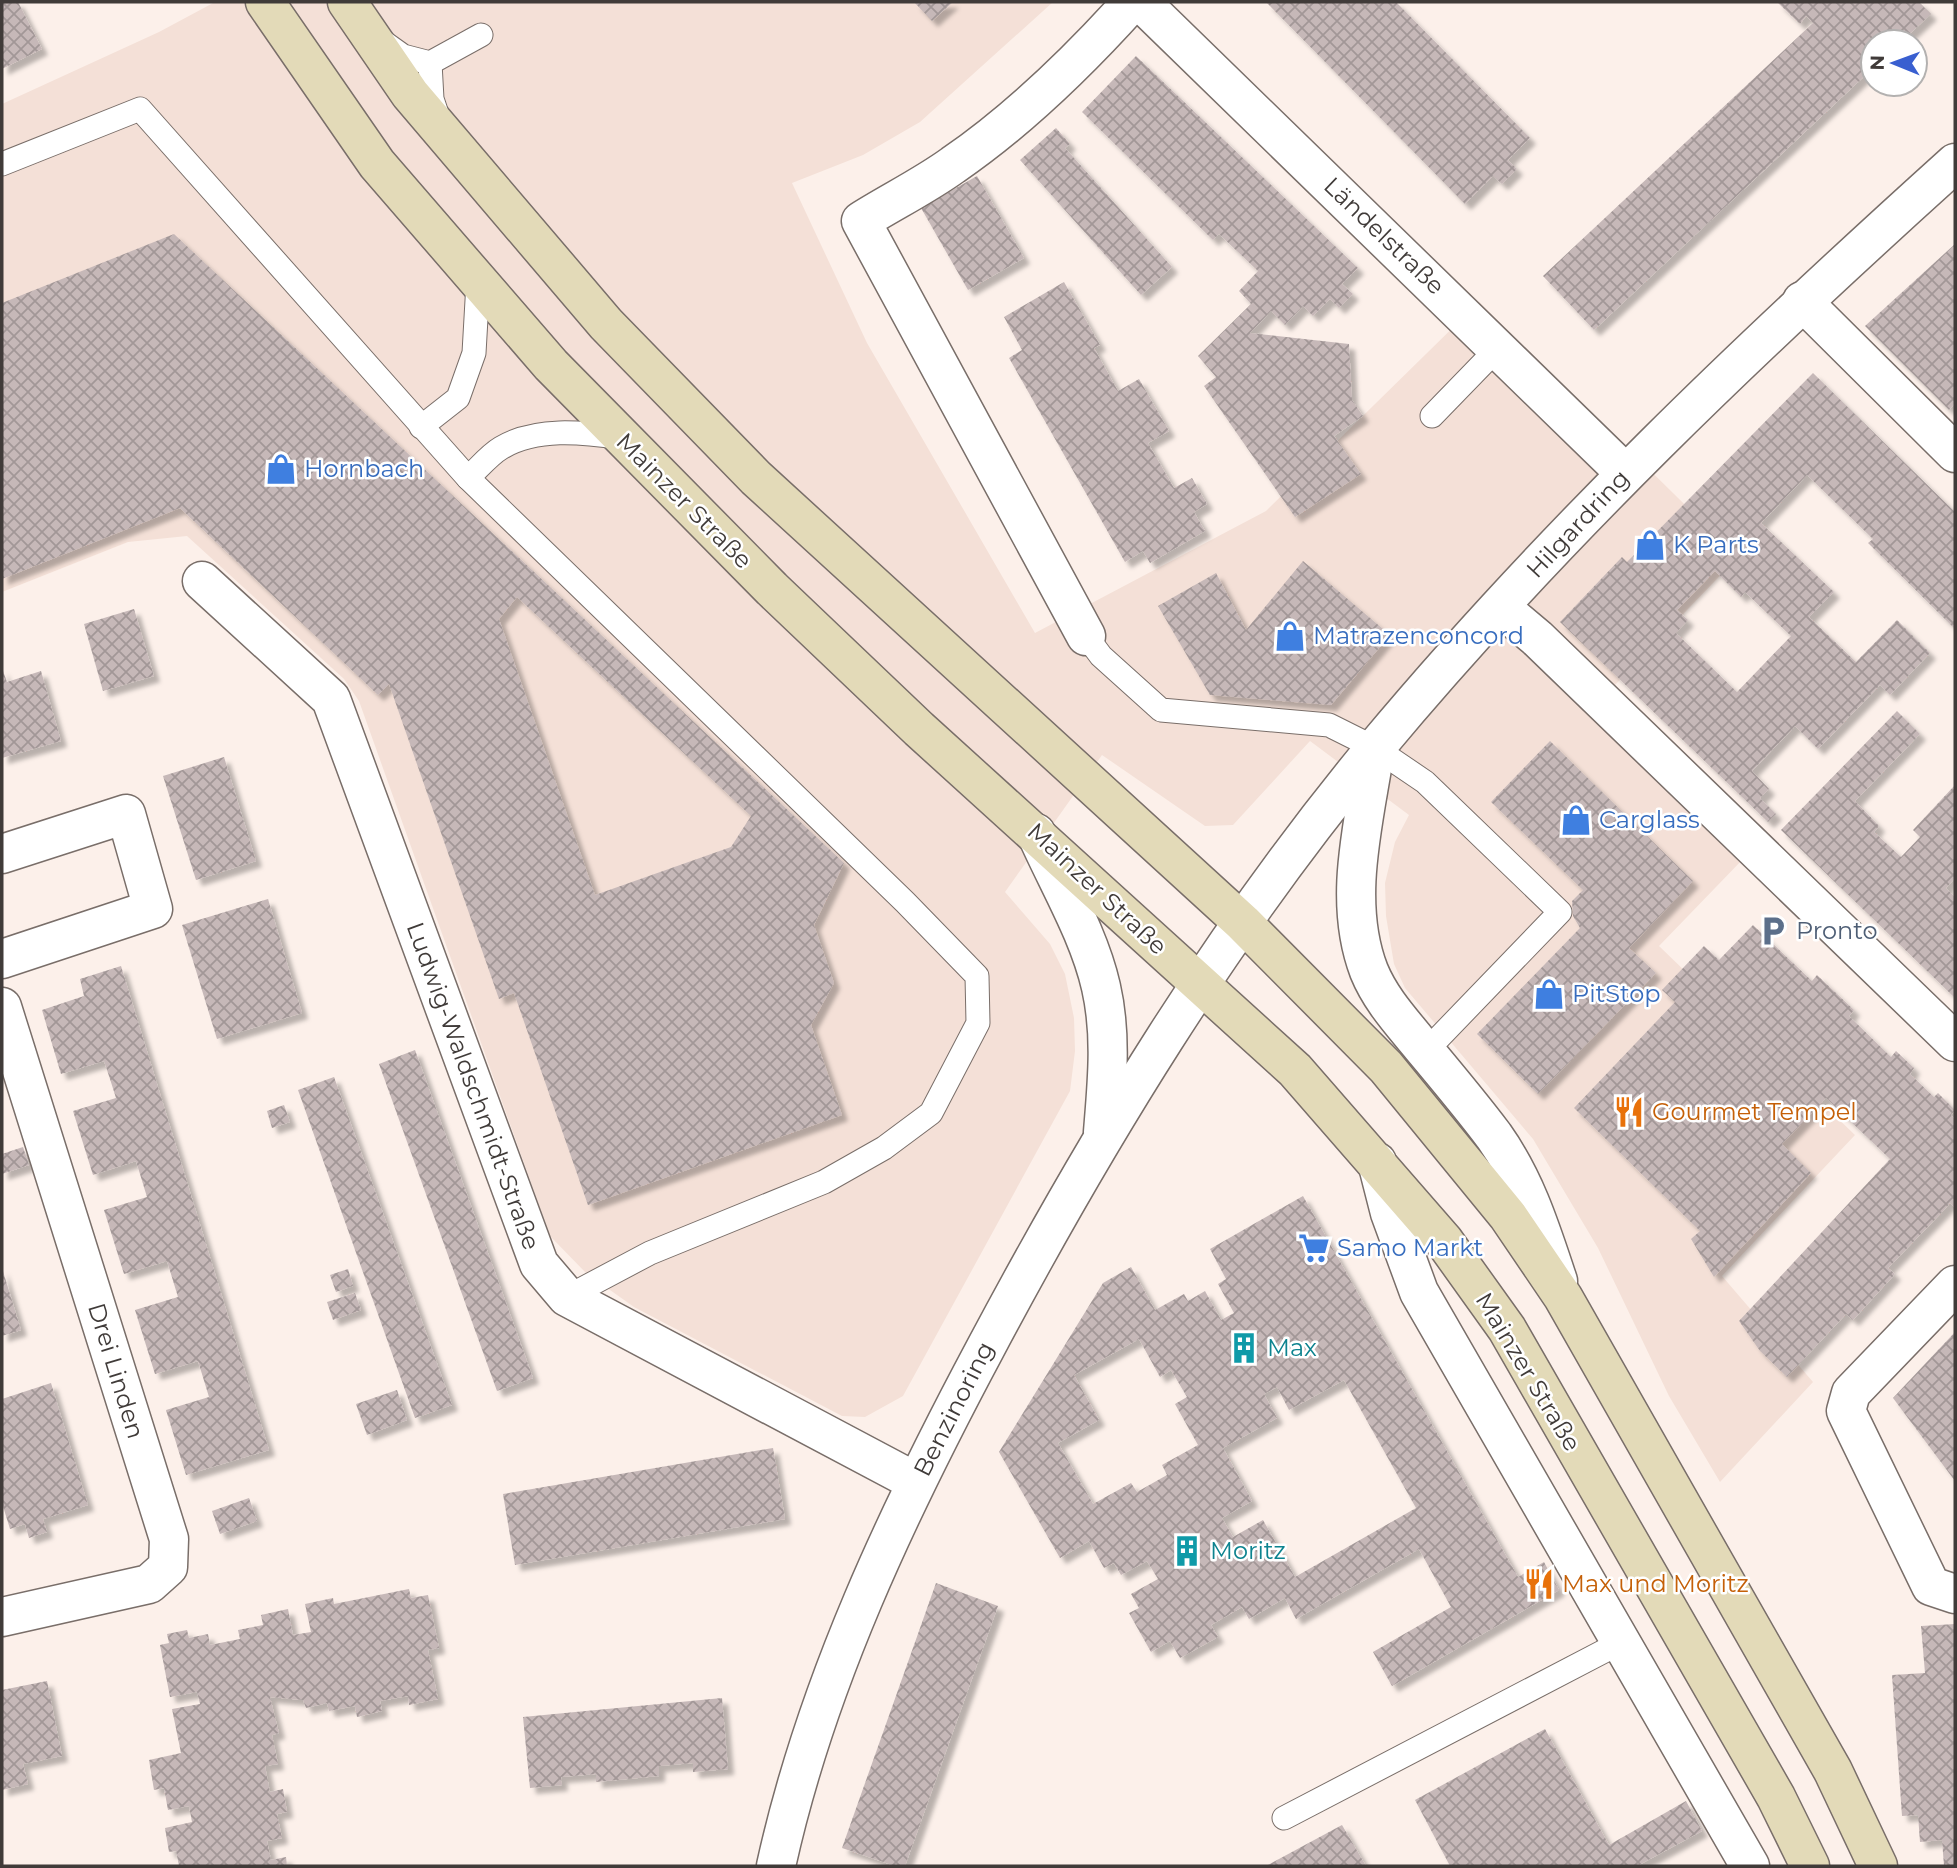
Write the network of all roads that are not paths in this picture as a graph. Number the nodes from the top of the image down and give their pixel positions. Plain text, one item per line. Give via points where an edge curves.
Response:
1 (265, 2) edge
2 (1132, 2) edge
3 (1141, 2) edge
4 (356, 15) edge
5 (481, 35) dead end
6 (430, 63) junction
7 (446, 139) junction
8 (1955, 163) edge
9 (2, 164) edge
10 (478, 283) junction
11 (1802, 301) junction
12 (1498, 348) junction
13 (1432, 416) dead end
14 (421, 427) junction
15 (621, 438) junction
16 (1955, 453) edge
17 (1625, 473) junction
18 (468, 478) junction
19 (202, 581) dead end
20 (1500, 607) junction
21 (1086, 636) joint
22 (1375, 748) junction
23 (1036, 833) junction
24 (2, 854) edge
25 (1243, 923) junction
26 (2, 959) edge
27 (1201, 984) junction
28 (2, 1007) edge
29 (1955, 1042) edge
30 (1426, 1051) junction
31 (1386, 1067) junction
32 (1455, 1088) junction
33 (1102, 1142) junction
34 (1377, 1162) junction
35 (1955, 1285) edge
36 (566, 1297) junction
37 (1563, 1297) junction
38 (916, 1482) junction
39 (1955, 1594) edge
40 (2, 1617) edge
41 (1621, 1639) junction
42 (1284, 1818) dead end
43 (776, 1866) edge
44 (1751, 1866) edge
45 (1810, 1866) edge
46 (1878, 1866) edge

1 - 10 main road, Mainzer Straße via 377,164
2 - 21 street via 1091,48 1005,127 951,167 861,221
3 - 12 street, Ländelstraße
4 - 6 lane via 403,56
4 - 7 main road
5 - 6 lane
6 - 7 lane via 432,99
7 - 25 main road via 606,324 756,478
8 - 11 street, Hilgardring
9 - 14 lane via 140,109
10 - 14 lane via 474,353 458,398
10 - 15 main road, Mainzer Straße
11 - 16 street
11 - 17 street, Hilgardring
12 - 13 lane
12 - 17 street, Ländelstraße
14 - 18 lane
15 - 18 lane via 582,432 544,434 501,448
15 - 23 main road, Mainzer Straße via 772,589
17 - 20 street, Hilgardring
18 - 36 lane via 977,976 978,1023 931,1113 884,1148 824,1182 650,1253
19 - 36 street, Ludwig-Waldschmidt-Straße via 331,699 539,1264
20 - 22 street, Hilgardring
20 - 29 street
21 - 22 lane via 1101,656 1161,710 1329,725
22 - 25 street, Hilgardring
22 - 30 street via 1355,875 1359,923 1368,970 1382,998
22 - 30 lane via 1425,782 1560,912
23 - 27 main road, Mainzer Straße
23 - 33 street via 1101,986 1109,1055
24 - 26 street via 126,814 153,909
25 - 27 street, Hilgardring
25 - 31 main road
27 - 33 street, Benzinoring
27 - 34 main road, Mainzer Straße via 1295,1070
28 - 40 street, Drei Linden via 169,1539 168,1567 149,1584
30 - 32 street
31 - 32 lane
31 - 37 main road via 1508,1216
32 - 37 street via 1521,1179
33 - 38 street, Benzinoring via 1018,1287
34 - 41 street via 1419,1292
34 - 45 main road, Mainzer Straße via 1444,1241 1507,1329 1776,1797
35 - 39 street via 1852,1393 1846,1411 1931,1586
36 - 38 street, Ludwig-Waldschmidt-Straße
37 - 46 main road via 1833,1771
38 - 43 street, Benzinoring via 839,1658
41 - 42 lane
41 - 44 street

